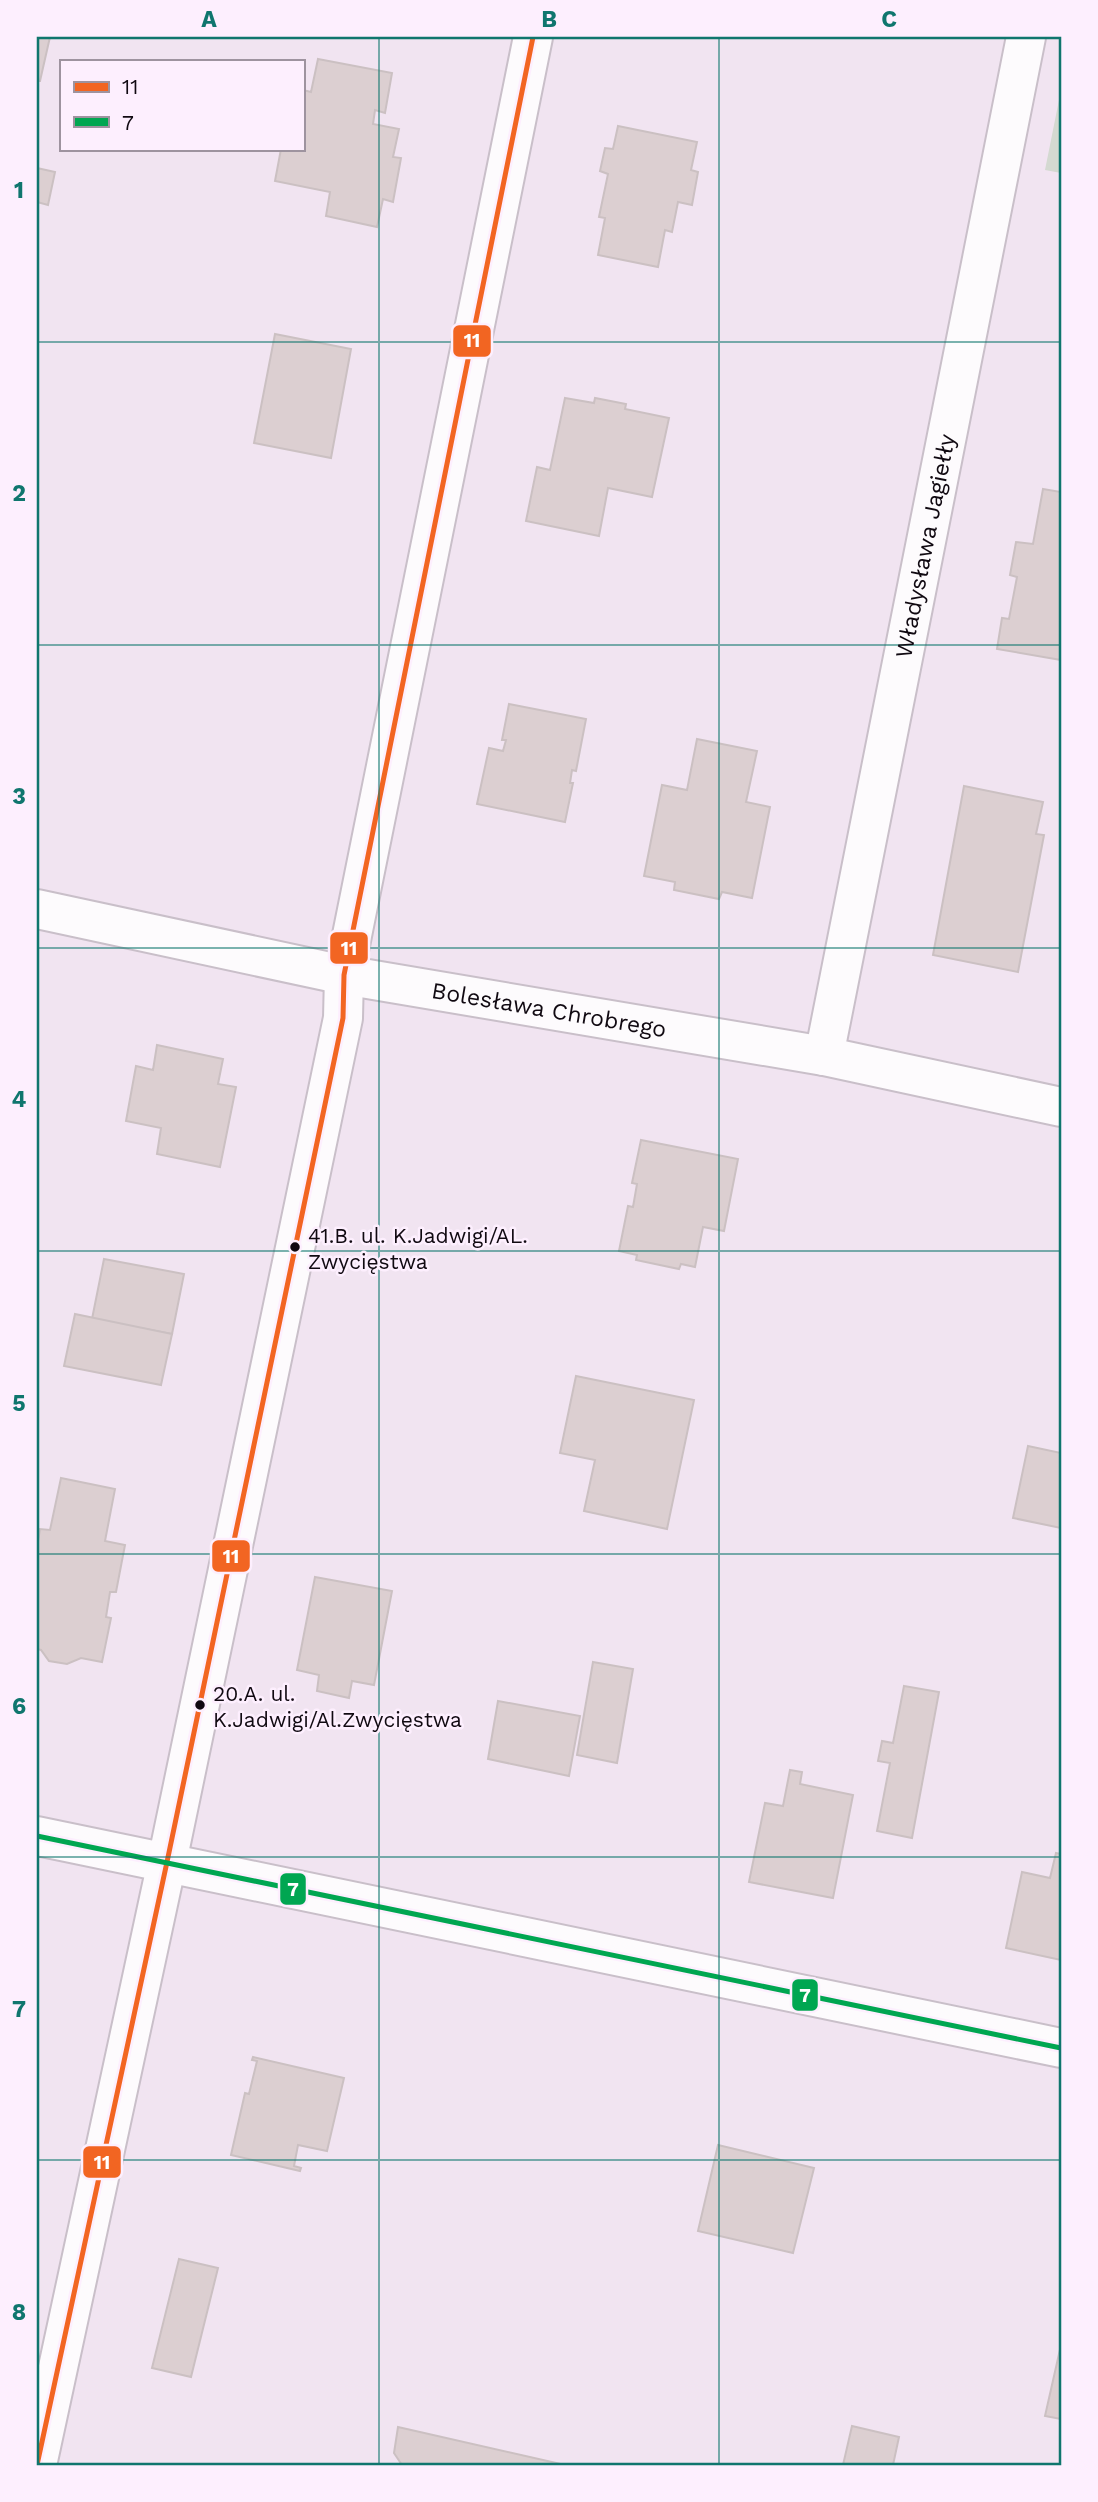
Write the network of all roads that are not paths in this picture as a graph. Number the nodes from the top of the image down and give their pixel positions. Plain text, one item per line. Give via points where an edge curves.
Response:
1 (533, 37) edge
2 (1026, 37) edge
3 (37, 909) edge
4 (344, 975) junction
5 (824, 1056) junction
6 (1061, 1107) edge
7 (37, 1836) edge
8 (167, 1862) junction
9 (1061, 2048) edge
10 (37, 2465) edge

1 - 4 street
2 - 5 street, Władysława Jagiełły
3 - 4 street, Bolesława Chrobrego
4 - 5 street, Bolesława Chrobrego
4 - 8 street via 343,1018
5 - 6 street, Bolesława Chrobrego
7 - 8 street
8 - 9 street
8 - 10 street

